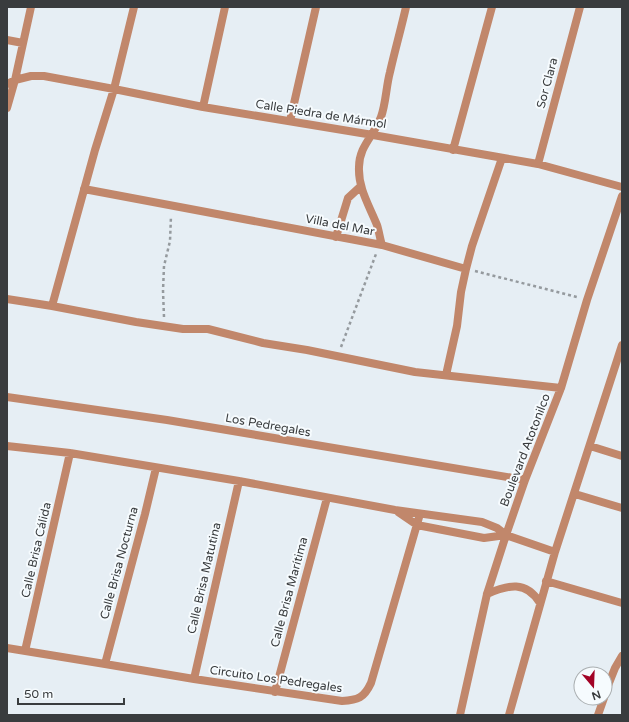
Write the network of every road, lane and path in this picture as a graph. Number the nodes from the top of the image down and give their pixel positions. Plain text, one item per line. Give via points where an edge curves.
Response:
1 (31, 7) edge
2 (134, 7) edge
3 (225, 7) edge
4 (316, 7) edge
5 (406, 7) edge
6 (492, 7) edge
7 (580, 7) edge
8 (7, 40) edge
9 (22, 43) junction
10 (15, 80) junction
11 (7, 84) edge
12 (114, 89) junction
13 (7, 108) edge
14 (203, 108) junction
15 (290, 121) junction
16 (372, 134) junction
17 (453, 150) junction
18 (502, 158) junction
19 (538, 164) junction
20 (361, 186) junction
21 (622, 187) edge
22 (84, 189) junction
23 (622, 196) edge
24 (171, 206) junction
25 (336, 237) junction
26 (382, 245) junction
27 (466, 269) junction
28 (7, 299) edge
29 (587, 300) junction
30 (52, 306) junction
31 (164, 326) junction
32 (622, 345) edge
33 (337, 356) junction
34 (446, 374) junction
35 (561, 388) junction
36 (7, 397) edge
37 (7, 446) edge
38 (590, 446) junction
39 (70, 453) junction
40 (622, 456) edge
41 (156, 468) junction
42 (525, 480) junction
43 (239, 481) junction
44 (574, 494) junction
45 (327, 498) junction
46 (622, 508) edge
47 (395, 510) junction
48 (420, 514) junction
49 (417, 525) junction
50 (506, 535) junction
51 (555, 552) junction
52 (546, 580) junction
53 (487, 594) junction
54 (540, 603) junction
55 (622, 603) edge
56 (7, 648) edge
57 (25, 651) junction
58 (622, 656) edge
59 (105, 664) junction
60 (613, 671) edge
61 (194, 680) junction
62 (275, 692) junction
63 (460, 715) edge
64 (509, 715) edge

1 - 9 street
2 - 12 street
3 - 14 street
4 - 15 street
5 - 16 street via 381,116
6 - 17 street
7 - 19 street, Sor Clara
8 - 9 street
9 - 10 street
10 - 11 street, Calle Piedra de Mármol
10 - 12 street, Calle Piedra de Mármol via 44,76
10 - 13 street
12 - 14 street, Calle Piedra de Mármol
12 - 22 street
14 - 15 street, Calle Piedra de Mármol
15 - 16 street, Calle Piedra de Mármol
16 - 17 street, Calle Piedra de Mármol
16 - 20 street via 360,153 358,167
17 - 18 street, Calle Piedra de Mármol
18 - 19 street, Calle Piedra de Mármol
18 - 27 street
19 - 21 street, Calle Piedra de Mármol
20 - 25 street via 348,198
20 - 26 street
22 - 24 street, Villa del Mar
22 - 30 street
23 - 29 street, Boulevard Atotonilco
24 - 25 street, Villa del Mar
24 - 31 path via 170,241 162,291
25 - 26 street, Villa del Mar
26 - 27 street, Villa del Mar
26 - 33 path via 377,252
27 - 29 path
27 - 34 street
28 - 30 street
29 - 35 street, Boulevard Atotonilco
30 - 31 street
31 - 33 street via 208,329 263,343
32 - 38 street
33 - 34 street via 415,372
34 - 35 street
35 - 42 street, Boulevard Atotonilco
36 - 42 street, Los Pedregales via 167,420
37 - 39 street
38 - 40 street
38 - 44 street
39 - 41 street
39 - 57 street, Calle Brisa Cálida
41 - 43 street
41 - 59 street, Calle Brisa Nocturna
42 - 50 street, Boulevard Atotonilco
43 - 45 street
43 - 61 street, Calle Brisa Matutina
44 - 46 street
44 - 51 street
45 - 47 street
45 - 62 street, Calle Brisa Marítima
47 - 48 street
47 - 49 street
48 - 49 street, Circuito Los Pedregales
48 - 50 street via 482,522
49 - 50 street via 484,538
49 - 62 street, Circuito Los Pedregales via 371,684 366,692 352,701 342,701
50 - 51 street
50 - 53 street, Boulevard Atotonilco
51 - 52 street
52 - 54 street
52 - 55 street
53 - 54 street via 500,588 515,586 535,595
53 - 63 street, Boulevard Atotonilco
54 - 64 street
56 - 57 street, Circuito Los Pedregales
57 - 59 street, Circuito Los Pedregales
58 - 60 street
59 - 61 street, Circuito Los Pedregales
61 - 62 street, Circuito Los Pedregales

